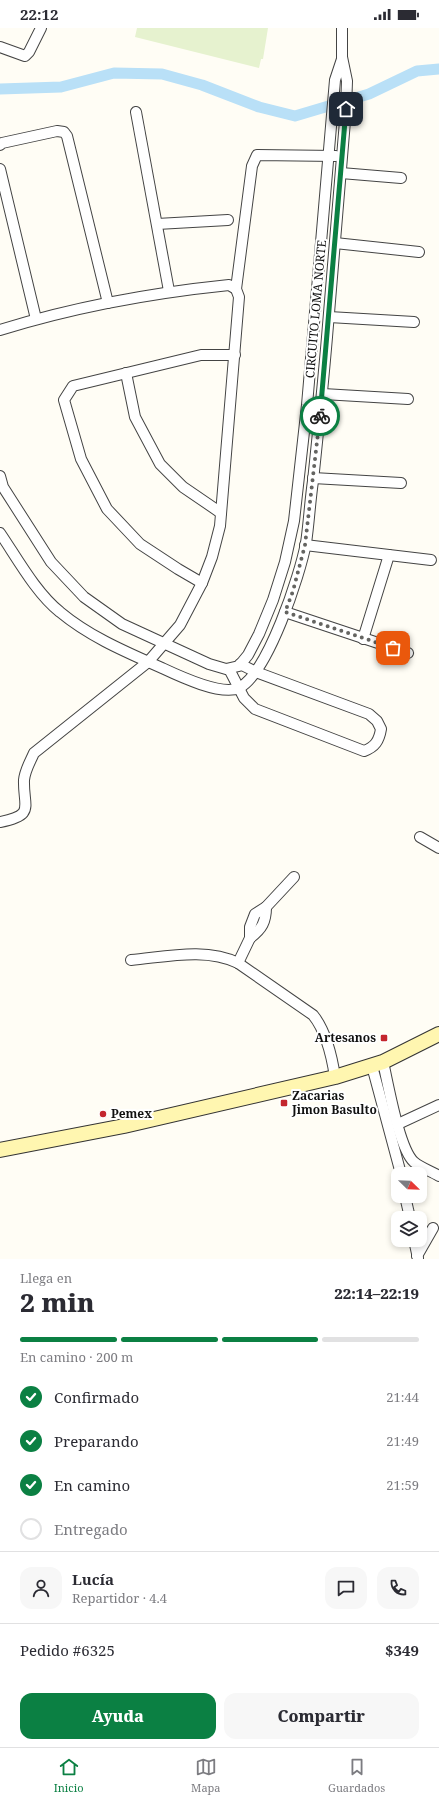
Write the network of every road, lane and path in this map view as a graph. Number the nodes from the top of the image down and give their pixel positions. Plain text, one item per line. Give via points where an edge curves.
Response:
1 (40, 28) edge
2 (342, 28) edge
3 (0, 47) edge
4 (342, 57) junction
5 (136, 112) dead end
6 (0, 145) edge
7 (330, 155) junction
8 (342, 156) junction
9 (0, 169) edge
10 (341, 173) junction
11 (401, 178) dead end
12 (228, 220) dead end
13 (157, 224) junction
14 (335, 243) junction
15 (419, 252) dead end
16 (236, 289) junction
17 (169, 291) junction
18 (108, 303) junction
19 (329, 317) junction
20 (36, 319) junction
21 (414, 322) dead end
22 (0, 330) edge
23 (235, 355) junction
24 (126, 373) junction
25 (323, 394) junction
26 (408, 399) dead end
27 (307, 405) junction
28 (322, 405) junction
29 (0, 476) edge
30 (313, 478) junction
31 (401, 483) dead end
32 (221, 513) junction
33 (0, 533) edge
34 (305, 545) junction
35 (389, 555) junction
36 (431, 560) dead end
37 (202, 583) junction
38 (285, 612) junction
39 (364, 639) junction
40 (164, 643) junction
41 (408, 653) dead end
42 (148, 662) junction
43 (240, 664) junction
44 (229, 669) junction
45 (256, 672) junction
46 (239, 688) junction
47 (0, 822) edge
48 (420, 838) dead end
49 (439, 848) edge
50 (294, 878) dead end
51 (131, 960) dead end
52 (238, 963) junction
53 (439, 1034) edge
54 (378, 1064) junction
55 (335, 1077) junction
56 (439, 1105) edge
57 (398, 1124) junction
58 (0, 1150) edge
59 (408, 1154) junction
60 (397, 1158) junction
61 (399, 1167) edge
62 (439, 1176) edge
63 (433, 1228) dead end
64 (416, 1247) edge
65 (418, 1257) edge

1 - 3 street via 25,56
2 - 4 street, CIRCUITO LOMA NORTE
4 - 7 street, CIRCUITO LOMA NORTE via 335,80
4 - 8 street, CIRCUITO LOMA NORTE via 347,81
5 - 13 street
6 - 18 street via 58,131 64,132 67,136
7 - 8 street
7 - 16 street via 257,155 252,166
7 - 27 street, CIRCUITO LOMA NORTE
8 - 10 street, CIRCUITO LOMA NORTE
9 - 20 street
10 - 11 street
10 - 14 street, CIRCUITO LOMA NORTE
12 - 13 street
13 - 17 street
14 - 15 street
14 - 19 street, CIRCUITO LOMA NORTE
16 - 17 street via 228,285
16 - 23 street via 239,297
17 - 18 street
18 - 20 street
19 - 21 street
19 - 25 street, CIRCUITO LOMA NORTE
20 - 22 street
23 - 24 street via 201,355
23 - 32 street
24 - 32 street via 135,417 160,464 183,487
24 - 37 street via 73,386 64,400 81,459 107,509 140,544
25 - 26 street
25 - 28 street, CIRCUITO LOMA NORTE
27 - 28 street
27 - 43 street, CIRCUITO LOMA NORTE via 294,521 285,562 259,634
28 - 30 street, CIRCUITO LOMA NORTE
29 - 40 street via 3,487 51,562 84,597 122,624
30 - 31 street
30 - 34 street, CIRCUITO LOMA NORTE
32 - 37 street via 212,557
33 - 42 street via 28,575 59,611 104,642
34 - 35 street
34 - 38 street, CIRCUITO LOMA NORTE
35 - 36 street
35 - 39 street
37 - 40 street via 180,625
38 - 39 street
38 - 45 street, CIRCUITO LOMA NORTE
39 - 41 street
40 - 42 street
40 - 44 street via 208,664
42 - 46 street via 213,687 228,690
42 - 47 street via 34,753 25,771 25,810 16,819
43 - 44 street, CIRCUITO LOMA NORTE
43 - 45 street
44 - 46 street
45 - 46 street, CIRCUITO LOMA NORTE
45 - 46 street via 369,714 381,729 379,739 372,748 364,751 255,708 244,698
48 - 49 street
50 - 52 street via 266,907 255,914 250,927 250,938
51 - 52 street via 189,954 222,957
52 - 55 street via 313,1015 320,1026 334,1065
53 - 54 street
54 - 55 street
54 - 57 street
54 - 60 street
55 - 58 street via 124,1126
56 - 57 street
57 - 59 street
59 - 60 street
59 - 62 street via 414,1162
60 - 61 street
63 - 65 street
64 - 65 street

